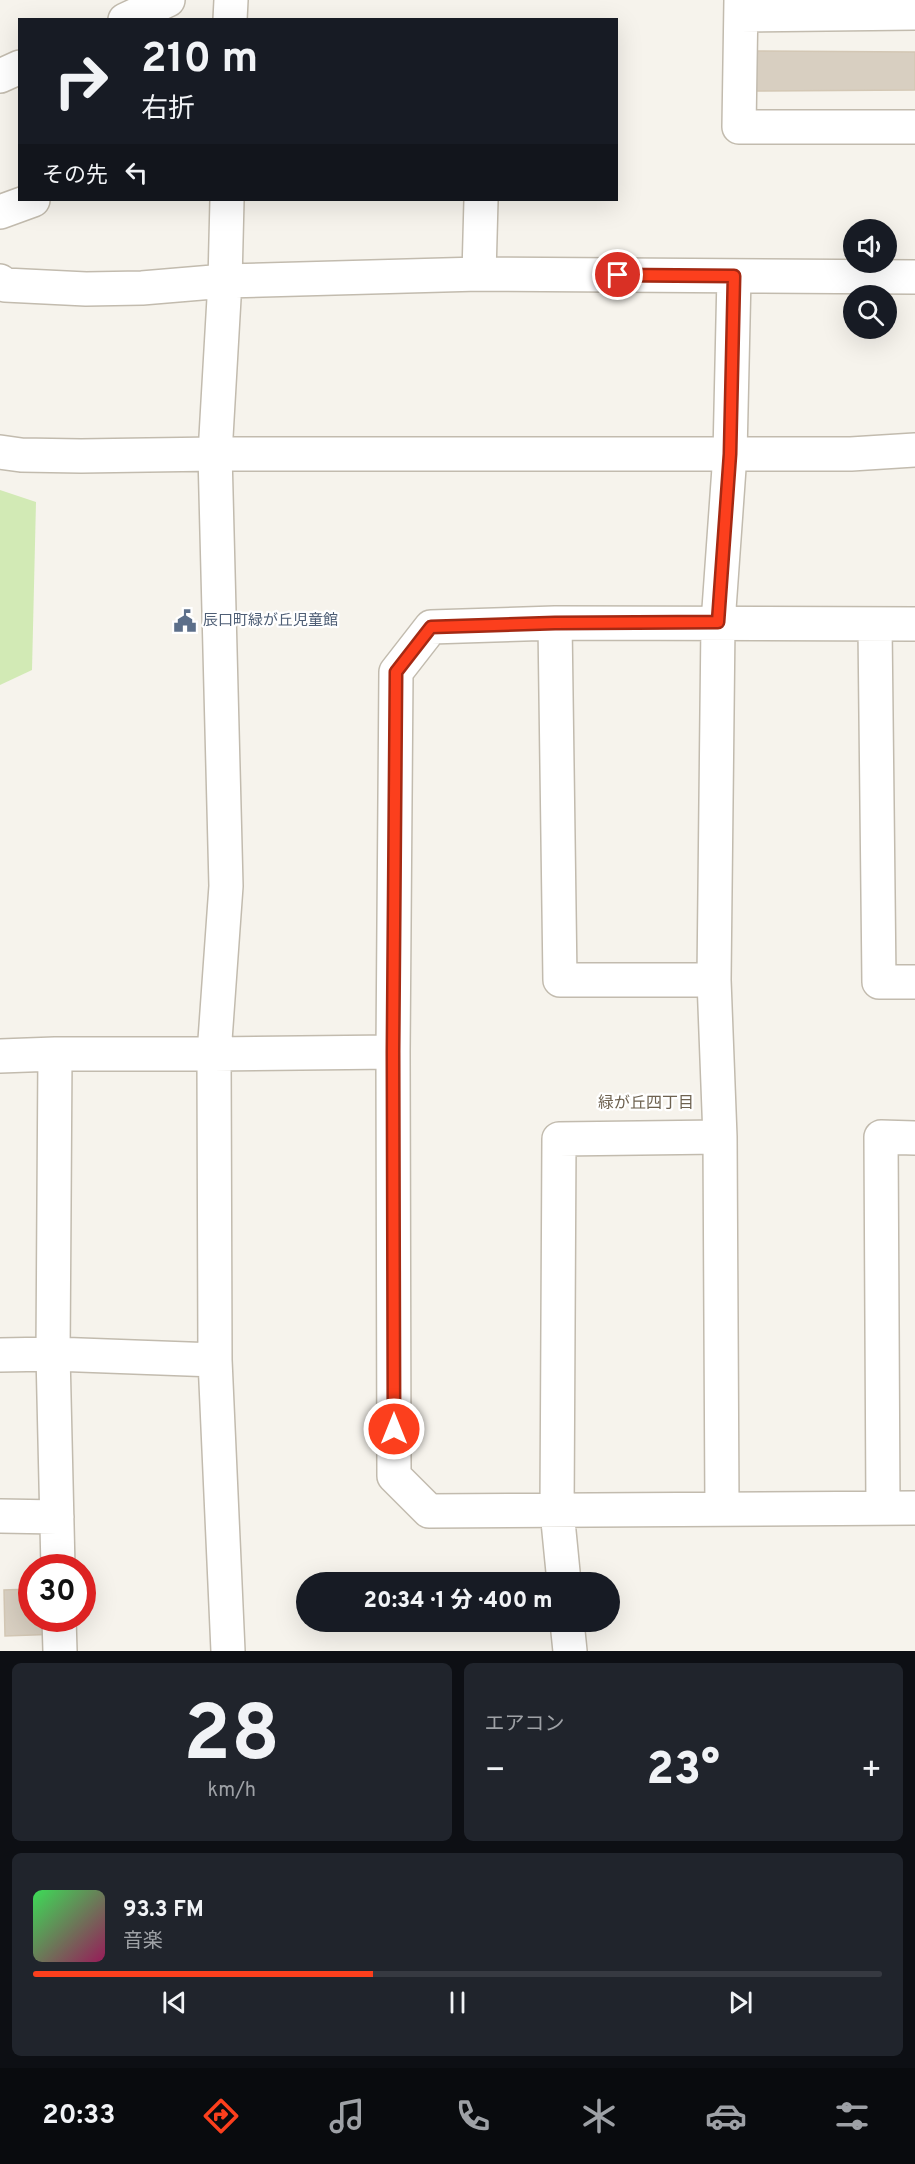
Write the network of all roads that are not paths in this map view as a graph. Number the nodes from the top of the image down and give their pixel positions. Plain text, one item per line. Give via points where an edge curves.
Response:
1 (168, 0) edge
2 (231, 0) edge
3 (741, 7) edge
4 (915, 13) edge
5 (129, 18) edge
6 (230, 18) edge
7 (18, 68) edge
8 (0, 76) edge
9 (915, 127) edge
10 (30, 201) edge
11 (227, 201) edge
12 (481, 201) edge
13 (0, 212) edge
14 (479, 274) junction
15 (734, 276) junction
16 (915, 277) edge
17 (0, 281) edge
18 (225, 281) junction
19 (915, 450) edge
20 (0, 452) edge
21 (215, 453) junction
22 (730, 454) junction
23 (718, 622) junction
24 (555, 623) junction
25 (915, 624) edge
26 (875, 626) junction
27 (714, 980) junction
28 (915, 981) edge
29 (393, 1052) junction
30 (55, 1054) junction
31 (214, 1054) junction
32 (0, 1056) edge
33 (720, 1137) junction
34 (915, 1138) edge
35 (53, 1354) junction
36 (0, 1355) edge
37 (215, 1360) junction
38 (899, 1508) edge
39 (722, 1509) junction
40 (557, 1511) junction
41 (0, 1516) edge
42 (57, 1517) junction
43 (58, 1554) edge
44 (563, 1572) edge
45 (59, 1632) edge
46 (568, 1632) edge
47 (60, 1651) edge
48 (228, 1651) edge
49 (570, 1651) edge

1 - 5 street
2 - 6 street
3 - 4 street
3 - 9 street via 739,127
7 - 8 street
10 - 13 street
11 - 18 street
12 - 14 street
14 - 15 street
14 - 18 street
15 - 16 street
15 - 22 street
17 - 18 street via 5,285 86,289
18 - 21 street
19 - 22 street
20 - 21 street via 81,456
21 - 22 street
21 - 31 street via 226,886
22 - 23 street
23 - 24 street
23 - 26 street
23 - 27 street
24 - 27 street via 560,980
24 - 29 street via 431,627 396,672
25 - 26 street
26 - 28 street via 879,982
27 - 33 street
29 - 31 street
29 - 40 street via 394,1476 429,1511
30 - 31 street
30 - 32 street
30 - 35 street
31 - 37 street
33 - 39 street
33 - 40 street via 559,1139
34 - 38 street via 881,1137
35 - 36 street
35 - 37 street
35 - 42 street
37 - 48 street
38 - 39 street
39 - 40 street
40 - 44 street
41 - 42 street
42 - 43 street
45 - 47 street
46 - 49 street

